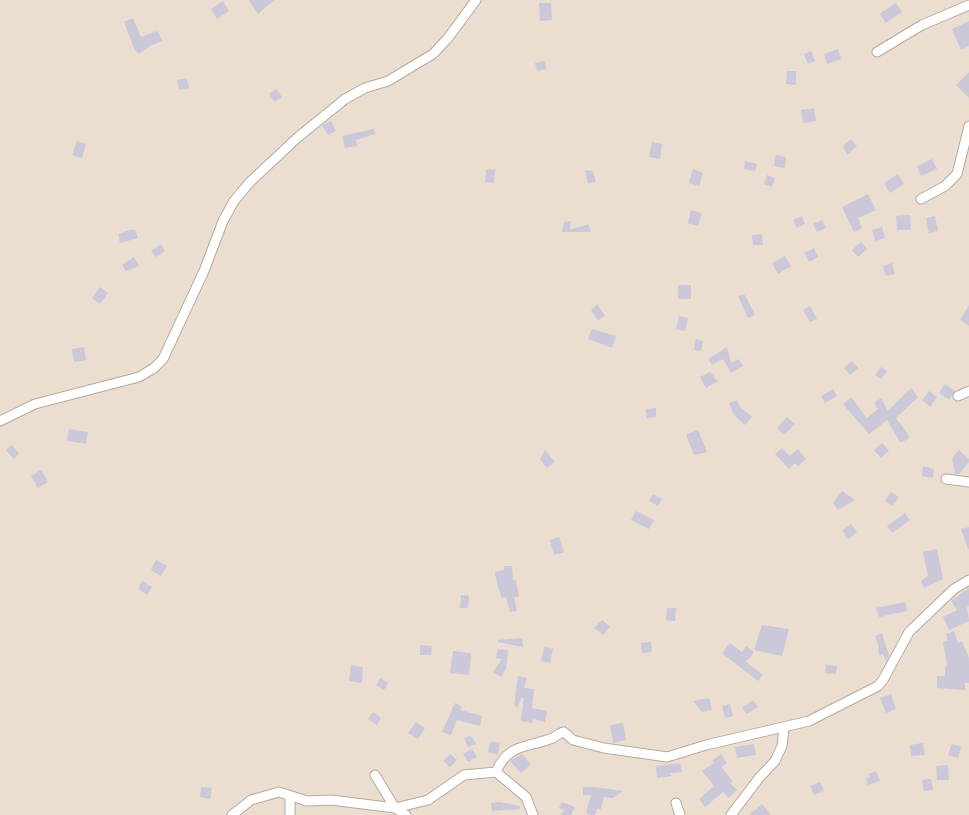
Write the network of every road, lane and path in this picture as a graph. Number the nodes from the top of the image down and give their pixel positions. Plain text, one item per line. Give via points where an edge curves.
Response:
1 (476, 0) edge
2 (969, 5) edge
3 (877, 52) dead end
4 (969, 126) edge
5 (921, 199) dead end
6 (969, 391) edge
7 (958, 396) dead end
8 (0, 421) edge
9 (946, 479) dead end
10 (969, 482) edge
11 (969, 580) edge
12 (784, 728) junction
13 (496, 772) junction
14 (375, 775) dead end
15 (290, 796) junction
16 (676, 803) dead end
17 (390, 810) edge
18 (232, 815) edge
19 (290, 815) edge
20 (406, 815) edge
21 (533, 815) edge
22 (680, 815) edge
23 (731, 815) edge

1 - 8 street via 433,54 388,81 345,99 250,182 223,221 176,333 154,368 139,377 35,404
2 - 3 street via 922,25
4 - 5 street via 957,174 945,186
6 - 7 street
9 - 10 street
11 - 12 street via 954,589 909,632 878,686 828,713
12 - 13 street via 662,757 572,740 564,732 512,751 502,759
12 - 23 street via 782,746 775,762
13 - 17 street via 464,774 428,800
13 - 21 street via 526,797
14 - 17 street
15 - 17 street via 307,801 331,800
15 - 18 street via 279,792 251,800
15 - 19 street
16 - 22 street
17 - 20 street

